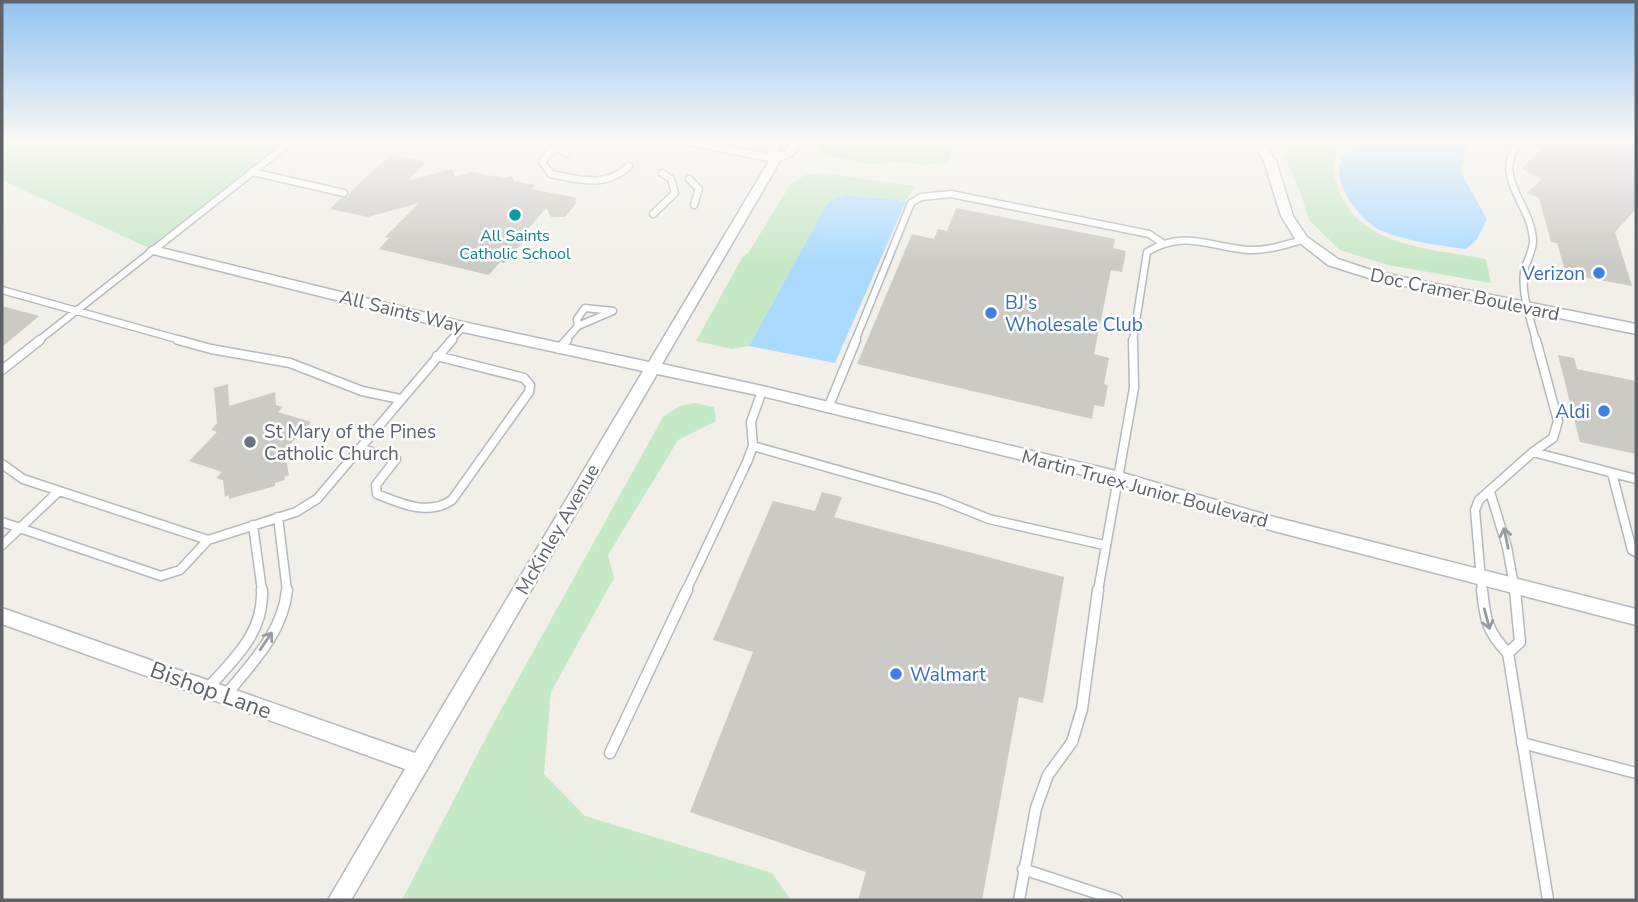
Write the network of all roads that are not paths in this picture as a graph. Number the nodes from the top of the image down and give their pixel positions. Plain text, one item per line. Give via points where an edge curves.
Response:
1 (238, 182) edge
2 (296, 182) edge
3 (672, 182) edge
4 (692, 182) edge
5 (762, 182) edge
6 (1276, 182) edge
7 (1512, 182) edge
8 (344, 193) dead end
9 (694, 205) dead end
10 (653, 214) dead end
11 (1302, 240) junction
12 (1161, 242) junction
13 (153, 250) junction
14 (2, 290) edge
15 (623, 304) dead end
16 (1527, 306) junction
17 (78, 311) junction
18 (613, 311) junction
19 (578, 326) junction
20 (463, 327) junction
21 (1636, 329) edge
22 (559, 349) junction
23 (437, 356) junction
24 (651, 369) junction
25 (2, 370) edge
26 (762, 391) junction
27 (400, 399) junction
28 (828, 408) junction
29 (753, 446) junction
30 (362, 449) junction
31 (1533, 452) junction
32 (2, 464) edge
33 (1612, 473) junction
34 (1116, 477) junction
35 (1636, 479) edge
36 (59, 491) junction
37 (1490, 492) junction
38 (278, 517) junction
39 (2, 522) edge
40 (253, 526) junction
41 (20, 528) junction
42 (208, 540) junction
43 (2, 545) edge
44 (1104, 545) junction
45 (1636, 551) edge
46 (1482, 579) junction
47 (1514, 587) junction
48 (2, 616) edge
49 (1636, 617) edge
50 (1508, 653) junction
51 (206, 689) junction
52 (225, 696) junction
53 (1522, 743) junction
54 (610, 753) dead end
55 (420, 765) junction
56 (1636, 773) edge
57 (1023, 869) junction
58 (339, 900) edge
59 (1019, 900) edge
60 (1117, 900) edge
61 (1548, 900) edge

1 - 13 lane
2 - 8 lane
3 - 10 lane via 675,193
4 - 9 lane via 699,189
5 - 24 street, McKinley Avenue
6 - 11 street via 1287,216
7 - 16 lane via 1534,242 1524,265
11 - 12 lane via 1250,250 1189,239
11 - 16 street, Doc Cramer Boulevard via 1351,269
12 - 28 lane via 1149,234 951,194 921,197 911,203
12 - 34 lane via 1147,252 1132,349 1134,388
13 - 17 lane
13 - 20 street, All Saints Way
14 - 17 lane
15 - 18 lane
16 - 21 street, Doc Cramer Boulevard
16 - 31 lane via 1558,421 1553,438
17 - 25 lane
17 - 27 lane via 211,349 290,363 362,391
18 - 19 lane
18 - 19 lane via 585,308
19 - 22 lane
20 - 22 street, All Saints Way
20 - 23 lane
22 - 24 street, All Saints Way
23 - 27 lane
23 - 30 lane via 524,378 530,385 452,500 428,509 377,494 376,485 396,459
24 - 26 street, Martin Truex Junior Boulevard
24 - 55 street, McKinley Avenue
26 - 28 street, Martin Truex Junior Boulevard
26 - 29 lane via 751,422
27 - 30 lane
28 - 34 street, Martin Truex Junior Boulevard
29 - 44 lane via 939,499 989,519
29 - 54 lane
30 - 38 lane via 307,506
31 - 33 lane
31 - 37 lane
32 - 36 lane via 23,479
33 - 35 lane
33 - 45 lane via 1632,550
34 - 44 lane
34 - 46 street, Martin Truex Junior Boulevard
36 - 41 lane
36 - 42 lane
37 - 46 lane via 1475,510
47 -> 37 lane via 1501,517
38 - 40 lane
52 -> 38 lane via 265,643 284,608 287,590
39 - 41 lane
40 - 42 lane
40 - 51 lane via 262,612 257,627
41 - 42 lane via 161,576 180,570
41 - 43 lane
44 - 57 lane via 1082,709 1072,742 1048,775
46 - 47 street, Martin Truex Junior Boulevard
46 -> 50 lane via 1492,637
47 - 49 street, Martin Truex Junior Boulevard
47 - 50 lane via 1520,642
48 - 51 street, Bishop Lane
50 - 53 lane
51 - 52 street, Bishop Lane
52 - 55 street, Bishop Lane
53 - 56 lane
53 - 61 lane
55 - 58 street, McKinley Avenue
57 - 59 lane
57 - 60 lane

